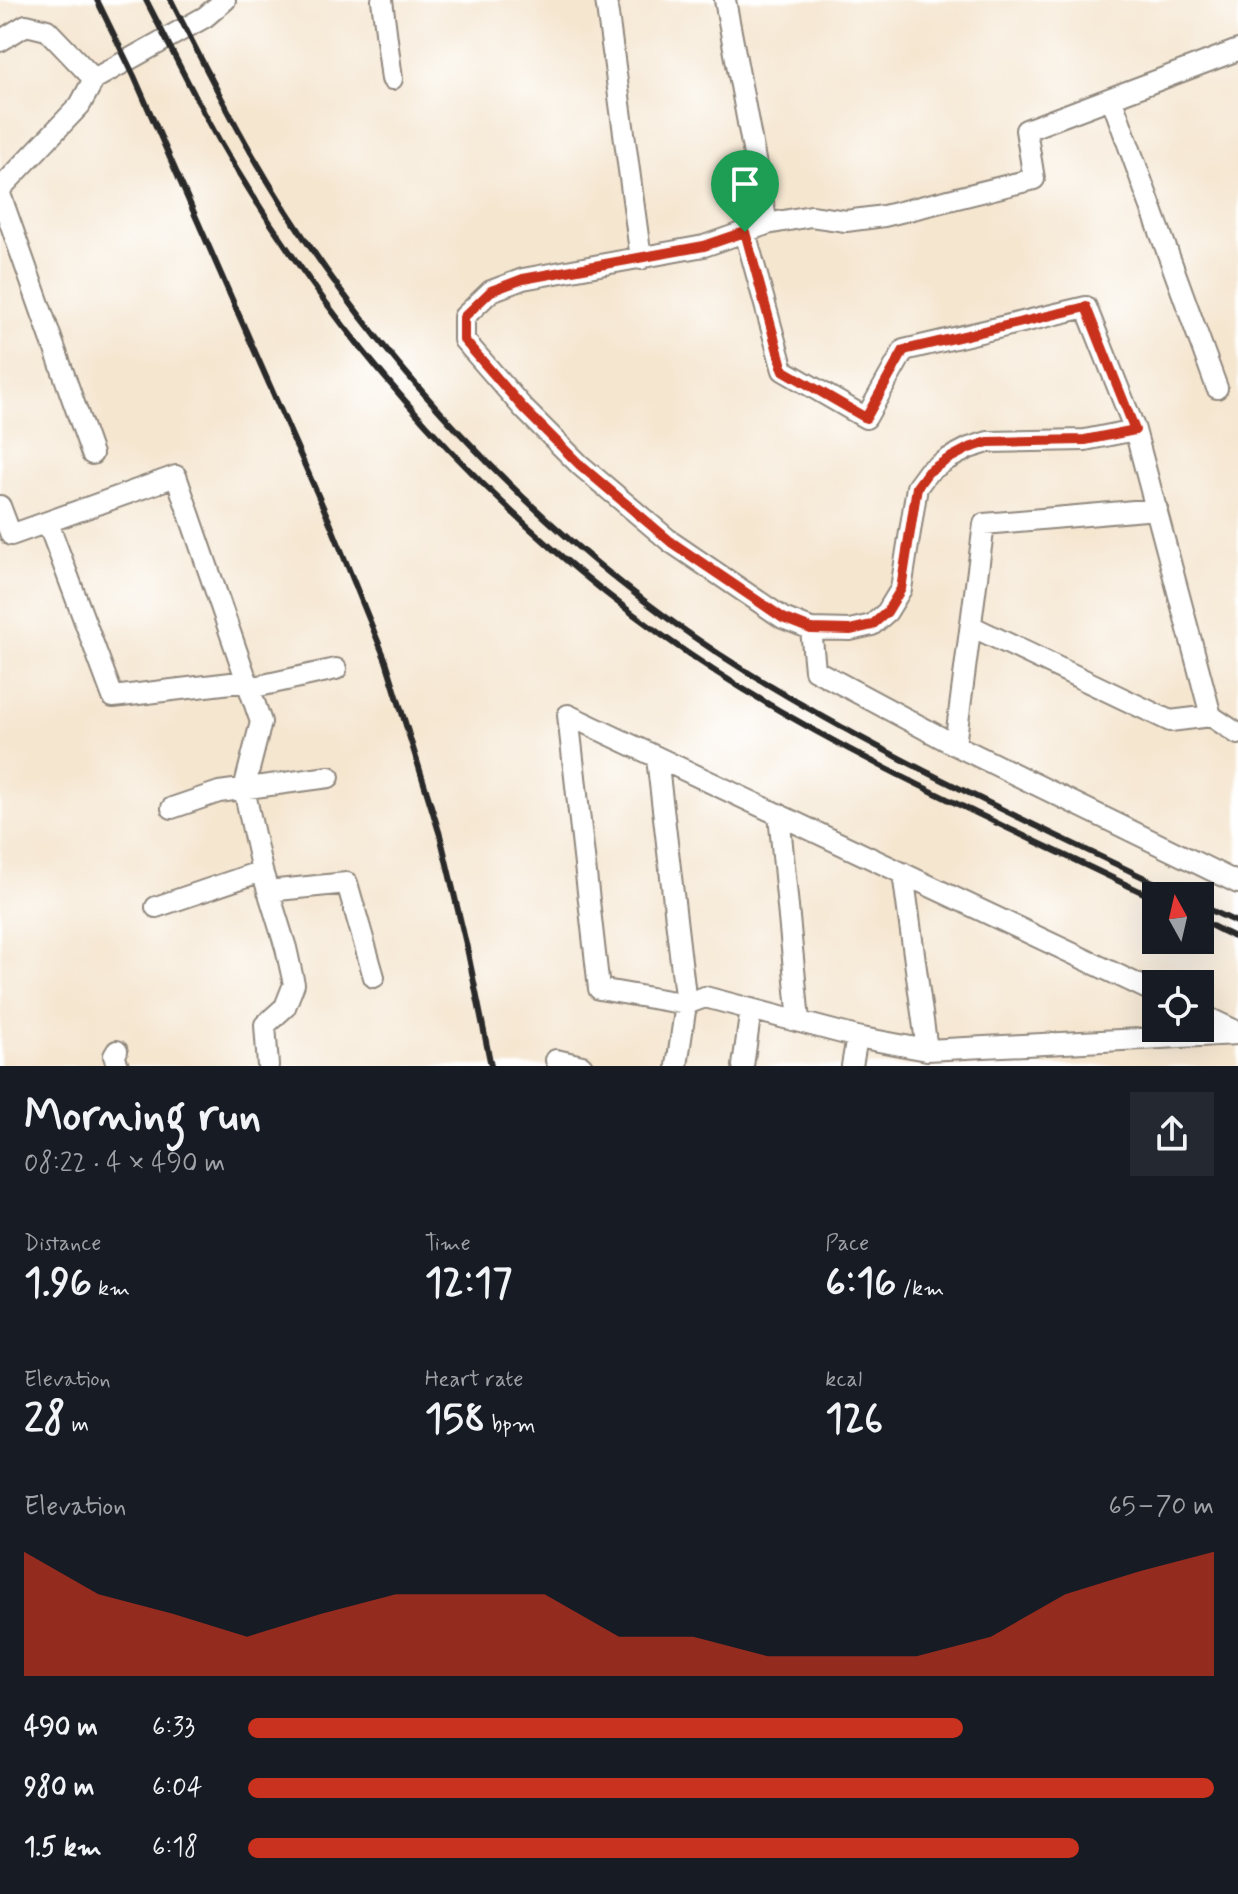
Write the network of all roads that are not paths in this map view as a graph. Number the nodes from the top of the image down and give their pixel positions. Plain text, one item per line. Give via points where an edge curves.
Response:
1 (225, 0) edge
2 (382, 0) edge
3 (606, 0) edge
4 (725, 0) edge
5 (202, 8) edge
6 (0, 41) edge
7 (1238, 50) edge
8 (94, 79) junction
9 (392, 79) dead end
10 (1112, 100) junction
11 (0, 191) edge
12 (767, 224) junction
13 (745, 232) junction
14 (641, 259) junction
15 (1217, 388) dead end
16 (1135, 430) junction
17 (92, 454) dead end
18 (0, 506) edge
19 (1157, 509) junction
20 (48, 523) junction
21 (971, 626) junction
22 (811, 629) junction
23 (336, 669) dead end
24 (249, 684) junction
25 (1211, 716) junction
26 (1238, 734) edge
27 (955, 745) junction
28 (657, 758) junction
29 (329, 777) dead end
30 (244, 789) junction
31 (172, 808) dead end
32 (779, 814) junction
33 (262, 871) junction
34 (903, 873) junction
35 (1238, 883) edge
36 (268, 891) junction
37 (156, 907) dead end
38 (374, 977) dead end
39 (1142, 986) edge
40 (686, 1004) junction
41 (751, 1009) junction
42 (799, 1021) junction
43 (1214, 1021) edge
44 (1238, 1033) edge
45 (857, 1037) junction
46 (927, 1050) junction
47 (556, 1060) dead end
48 (268, 1066) edge
49 (582, 1066) edge
50 (677, 1066) edge
51 (743, 1066) edge
52 (852, 1066) edge

1 - 5 street
2 - 9 street
3 - 14 street
4 - 12 street
5 - 8 street
6 - 8 street via 26,25 47,30
7 - 10 street
8 - 11 street via 80,105
10 - 12 street via 1026,130 1034,179 884,216 846,221 811,216
10 - 15 street
11 - 17 street
12 - 13 street
13 - 14 street
13 - 16 street via 783,370 866,418 904,350 1086,307
14 - 22 street via 523,279 491,291 464,317 464,340 580,465 671,542 783,618
16 - 19 street
16 - 22 street via 1085,440 988,442 948,459 917,487 901,589 887,612 872,625 850,630
18 - 20 street via 11,535
19 - 21 street via 984,524
19 - 25 street
20 - 24 street via 113,697
20 - 24 street via 176,476
21 - 25 street via 1170,721
21 - 27 street
22 - 27 street via 815,670
23 - 24 street
24 - 30 street via 261,722
25 - 26 street
27 - 35 street
28 - 32 street
28 - 40 street
28 - 40 street via 568,715 599,989
29 - 30 street
30 - 31 street
30 - 33 street
32 - 34 street
32 - 42 street
33 - 36 street
33 - 37 street
34 - 39 street
34 - 46 street
36 - 38 street via 347,883
36 - 48 street via 294,984 285,1007 265,1025
40 - 41 street via 705,997
40 - 50 street
41 - 42 street
41 - 51 street
42 - 45 street
43 - 44 street
44 - 46 street
45 - 46 street
45 - 52 street
47 - 49 street

